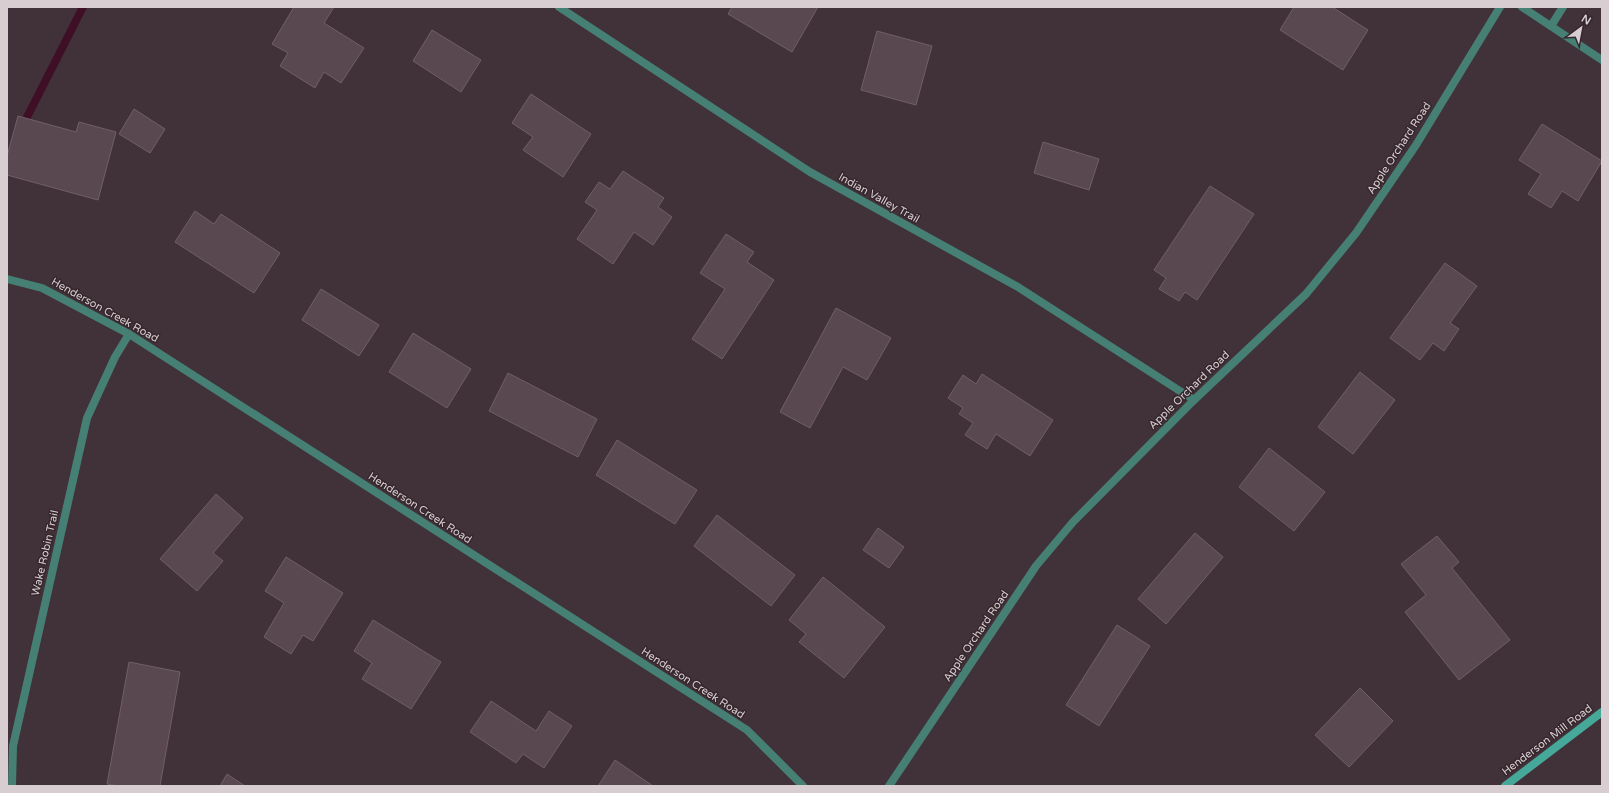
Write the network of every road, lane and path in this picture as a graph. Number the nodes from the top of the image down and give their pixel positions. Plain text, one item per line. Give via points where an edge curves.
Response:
1 (559, 7) edge
2 (1500, 7) edge
3 (1522, 7) edge
4 (1563, 7) edge
5 (1551, 26) junction
6 (1602, 60) edge
7 (7, 278) edge
8 (129, 334) junction
9 (1194, 400) junction
10 (1602, 712) edge
11 (12, 786) edge
12 (803, 786) edge
13 (889, 786) edge
14 (1505, 786) edge

1 - 9 street, Indian Valley Trail via 810,172 1018,287
2 - 9 street, Apple Orchard Road via 1416,145 1356,233 1306,294
3 - 5 street
4 - 5 street
5 - 6 street
7 - 8 street, Henderson Creek Road via 42,288
8 - 11 street, Wake Robin Trail via 114,357 86,418 13,746
8 - 12 street, Henderson Creek Road via 747,730
9 - 13 street, Apple Orchard Road via 1073,522 1036,566
10 - 14 street, Henderson Mill Road

